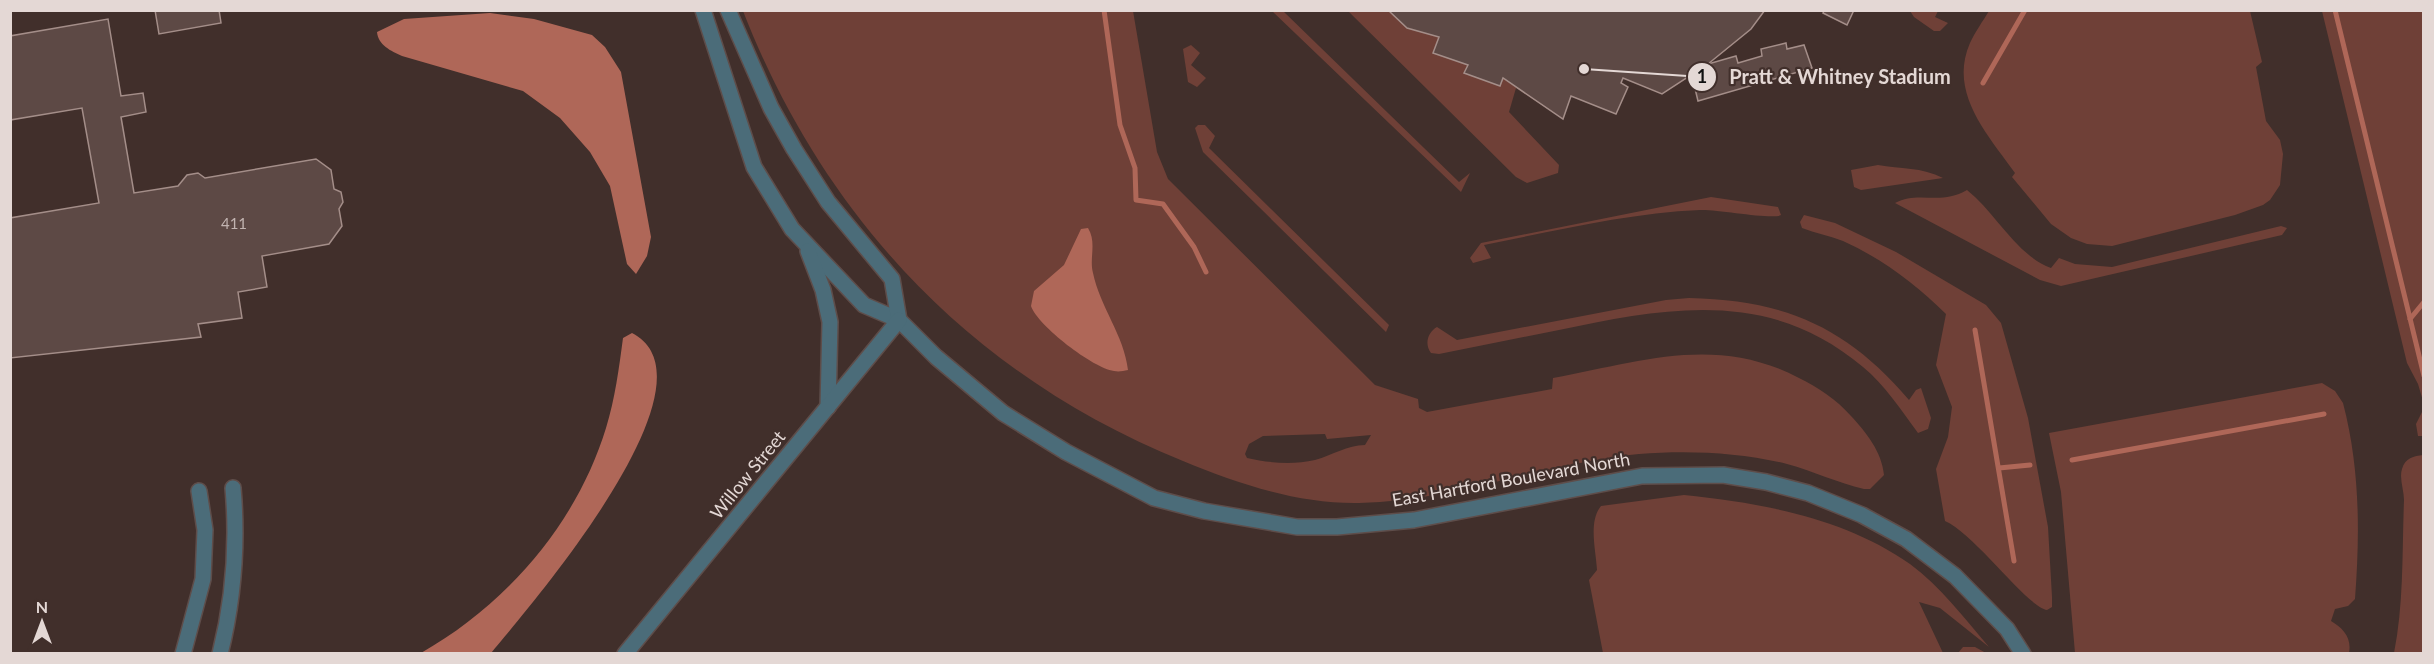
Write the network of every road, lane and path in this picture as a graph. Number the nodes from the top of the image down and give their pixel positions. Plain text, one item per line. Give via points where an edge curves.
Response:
1 (703, 10) edge
2 (728, 10) edge
3 (806, 245) junction
4 (899, 320) junction
5 (828, 407) junction
6 (233, 488) dead end
7 (199, 491) dead end
8 (183, 654) edge
9 (220, 654) edge
10 (625, 654) edge
11 (2023, 654) edge

1 - 3 street via 754,166
2 - 4 street via 771,108 794,149 828,202 892,279
3 - 4 street via 864,305
3 - 5 street via 830,322
4 - 5 street, Willow Street
4 - 11 street, East Hartford Boulevard North via 936,357 1004,413 1066,452 1154,498 1297,527 1337,527 1414,520 1642,476 1723,475 1766,482 1808,493 1862,515 1906,539 1955,576 2007,629
5 - 10 street, Willow Street
6 - 9 street via 234,588
7 - 8 street via 205,530 202,579

